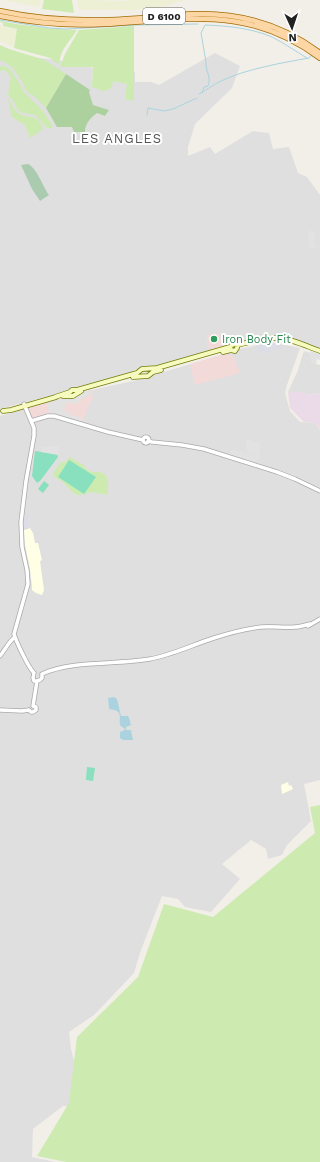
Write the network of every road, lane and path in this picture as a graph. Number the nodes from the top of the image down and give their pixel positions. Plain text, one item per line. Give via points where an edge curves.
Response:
1 (0, 10) edge
2 (0, 17) edge
3 (320, 53) edge
4 (320, 58) edge
5 (320, 352) edge
6 (151, 371) junction
7 (139, 374) junction
8 (24, 405) junction
9 (2, 411) edge
10 (31, 421) junction
11 (320, 491) edge
12 (320, 619) edge
13 (15, 637) junction
14 (0, 656) edge
15 (34, 673) junction
16 (42, 674) junction
17 (37, 681) junction
18 (0, 710) edge

1 - 3 main road, D 6100 via 22,15 77,20 197,14 229,16 270,25 303,41
2 - 4 main road, D 6100 via 84,25 186,18 231,20 276,32 304,46
5 - 6 main road via 291,340 266,338 236,347 232,345 231,349
6 - 7 main road via 144,377
6 - 7 main road via 148,368 142,369
7 - 8 main road
8 - 9 main road
8 - 10 street
10 - 11 street via 54,416 143,440 146,443 148,440 204,449 277,472
10 - 13 street via 34,436 21,522 28,584 14,632
12 - 16 street via 295,627 264,627 224,635 155,658 60,668
13 - 14 street
13 - 15 street
15 - 16 street
15 - 17 street via 32,676 34,681
16 - 17 street via 41,680
17 - 18 street via 33,706 36,708 35,711

